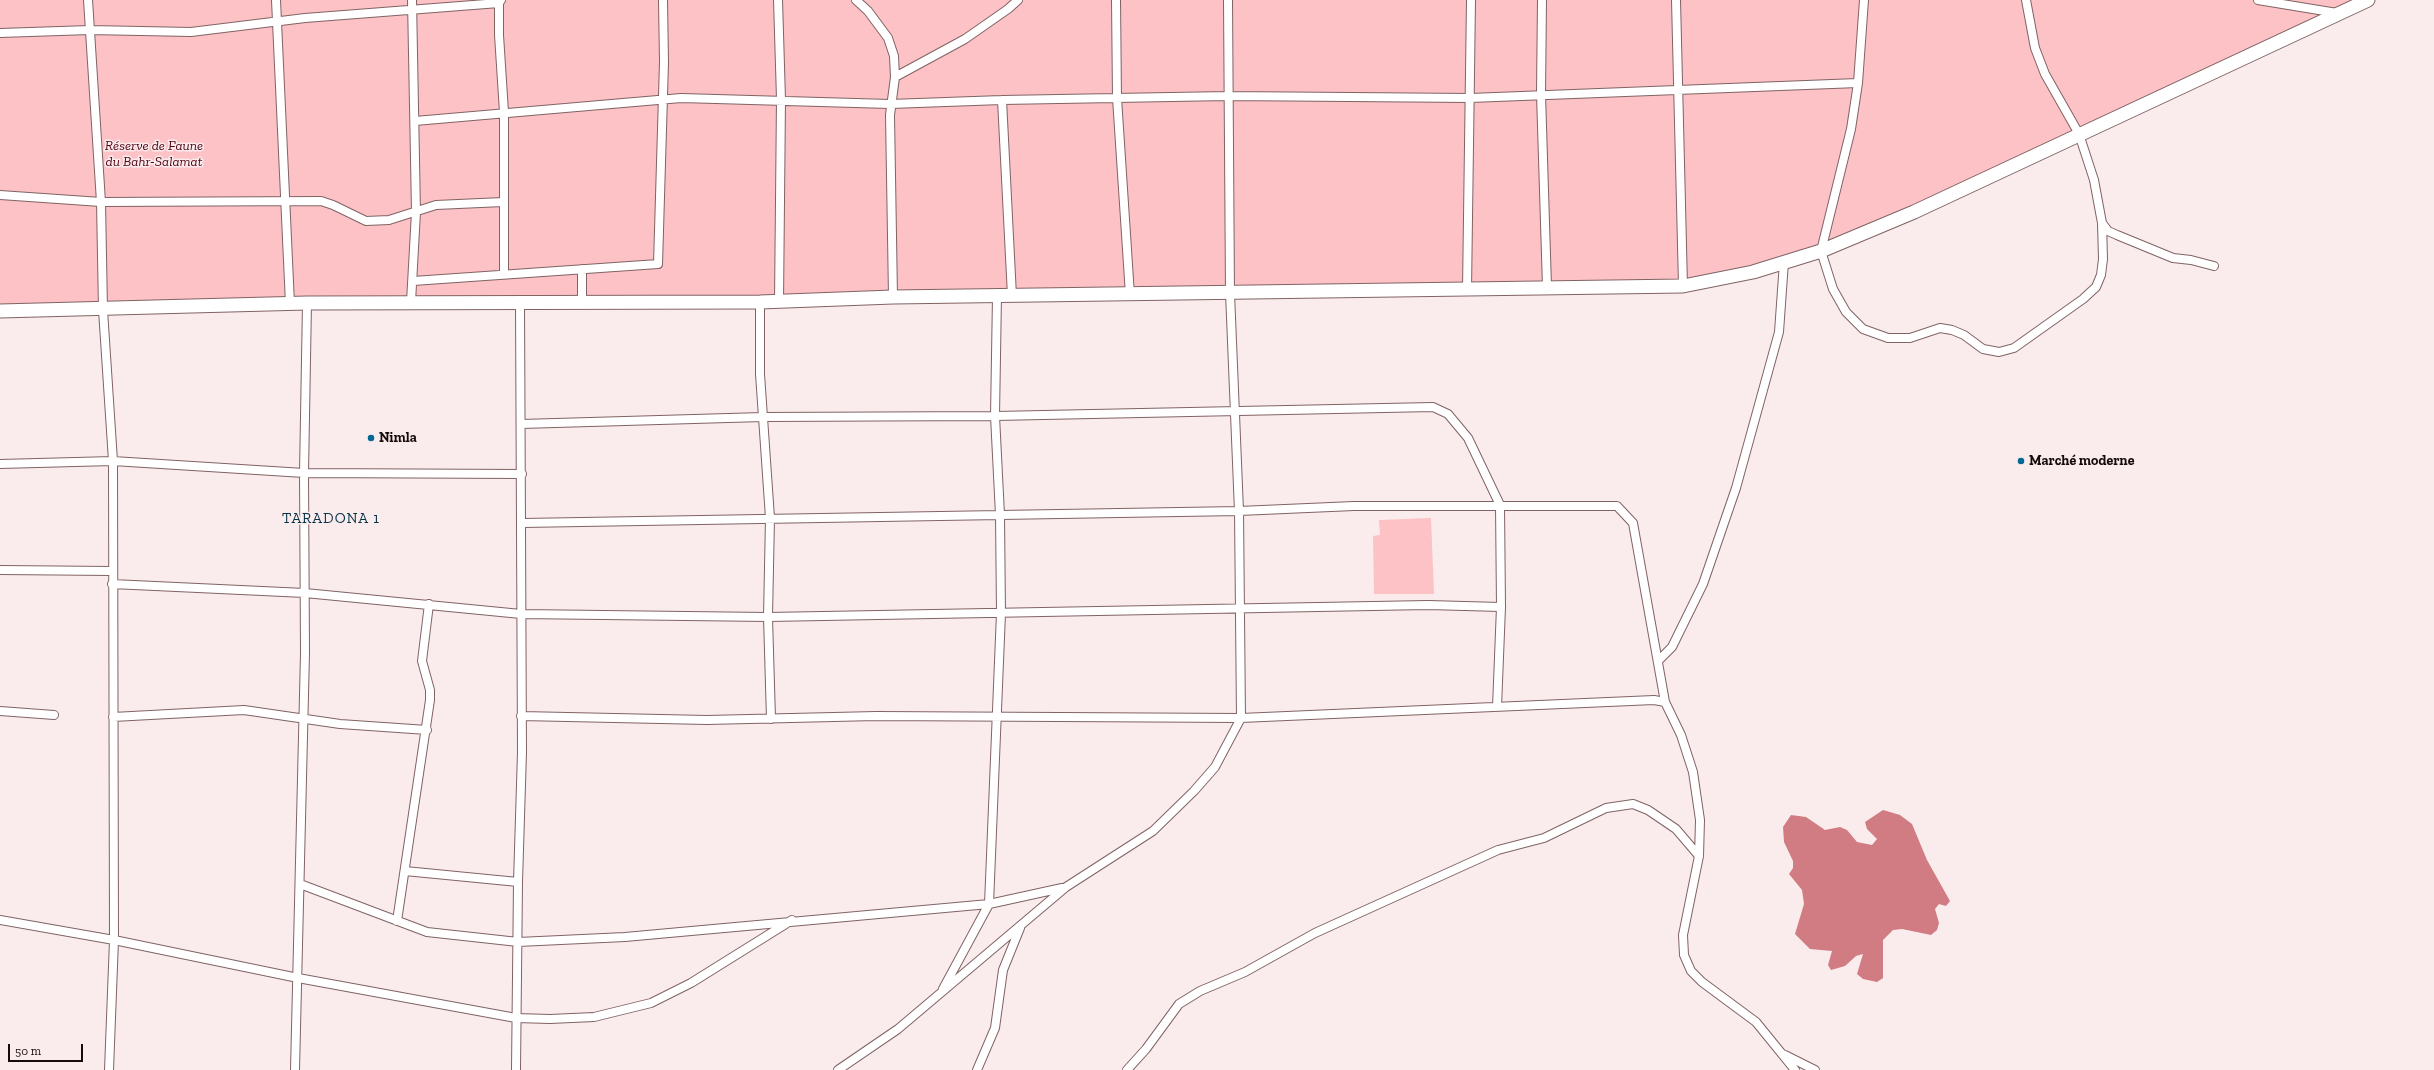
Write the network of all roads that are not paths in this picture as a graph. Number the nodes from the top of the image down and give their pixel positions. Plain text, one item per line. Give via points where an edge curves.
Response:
1 (88, 0) edge
2 (276, 0) edge
3 (412, 0) edge
4 (664, 0) edge
5 (778, 0) edge
6 (856, 0) edge
7 (1018, 0) edge
8 (1116, 0) edge
9 (1228, 0) edge
10 (1471, 0) edge
11 (1542, 0) edge
12 (1676, 0) edge
13 (1864, 0) edge
14 (2026, 0) edge
15 (2258, 0) edge
16 (2368, 0) edge
17 (500, 1) edge
18 (412, 11) junction
19 (2338, 13) junction
20 (276, 22) junction
21 (90, 30) junction
22 (0, 33) edge
23 (895, 77) junction
24 (1858, 83) junction
25 (1678, 91) junction
26 (1541, 94) junction
27 (1228, 96) junction
28 (1117, 98) junction
29 (1470, 98) junction
30 (781, 99) junction
31 (662, 100) junction
32 (1002, 100) junction
33 (890, 104) junction
34 (504, 112) junction
35 (414, 121) junction
36 (2079, 134) junction
37 (0, 195) edge
38 (285, 200) junction
39 (101, 202) junction
40 (503, 202) junction
41 (416, 212) junction
42 (2102, 223) junction
43 (1821, 251) junction
44 (1784, 262) junction
45 (2214, 266) dead end
46 (582, 269) junction
47 (504, 274) junction
48 (413, 282) junction
49 (1683, 286) junction
50 (1547, 288) junction
51 (1467, 290) junction
52 (1230, 293) junction
53 (1130, 295) junction
54 (997, 296) junction
55 (1012, 296) junction
56 (893, 297) junction
57 (582, 301) junction
58 (411, 302) junction
59 (520, 302) junction
60 (760, 302) junction
61 (779, 302) junction
62 (307, 303) junction
63 (290, 304) junction
64 (103, 310) junction
65 (0, 311) edge
66 (1235, 411) junction
67 (995, 416) junction
68 (763, 417) junction
69 (521, 424) junction
70 (113, 461) junction
71 (0, 464) edge
72 (304, 473) junction
73 (522, 474) junction
74 (1500, 505) junction
75 (1239, 511) junction
76 (1000, 515) junction
77 (770, 518) junction
78 (522, 523) junction
79 (0, 570) edge
80 (112, 571) junction
81 (112, 584) junction
82 (304, 593) junction
83 (429, 604) junction
84 (1501, 607) junction
85 (1241, 608) junction
86 (1001, 613) junction
87 (521, 614) junction
88 (768, 617) junction
89 (1658, 661) junction
90 (1665, 702) junction
91 (1497, 707) junction
92 (0, 711) edge
93 (54, 715) dead end
94 (521, 716) junction
95 (113, 717) junction
96 (998, 717) junction
97 (1241, 718) junction
98 (302, 719) junction
99 (771, 719) junction
100 (426, 730) junction
101 (1699, 856) junction
102 (405, 871) junction
103 (518, 882) junction
104 (300, 884) junction
105 (1066, 887) junction
106 (989, 904) junction
107 (0, 920) edge
108 (792, 920) junction
109 (397, 922) junction
110 (1020, 927) junction
111 (114, 940) junction
112 (518, 942) junction
113 (298, 978) junction
114 (941, 993) junction
115 (516, 1018) junction
116 (1783, 1054) junction
117 (109, 1070) edge
118 (295, 1070) edge
119 (516, 1070) edge
120 (838, 1070) edge
121 (977, 1070) edge
122 (1127, 1070) edge
123 (1795, 1070) edge
124 (1815, 1070) edge

1 - 21 street
2 - 20 street
3 - 18 street
4 - 31 street
5 - 30 street
6 - 23 street via 868,11 888,38 894,56
7 - 23 street via 965,39
8 - 28 street
9 - 27 street
10 - 29 street
11 - 26 street
12 - 25 street
13 - 24 street
14 - 36 street via 2035,48
15 - 19 street
16 - 19 main road
17 - 18 street
17 - 34 street
18 - 20 street
18 - 35 street
19 - 36 main road
20 - 21 street via 191,32
20 - 38 street
21 - 22 street
21 - 39 street
23 - 33 street
24 - 25 street
24 - 43 street via 1851,129
25 - 26 street
25 - 49 street
26 - 29 street
26 - 50 street
27 - 28 street
27 - 29 street
27 - 52 street
28 - 32 street
28 - 53 street
29 - 51 street
30 - 31 street
30 - 33 street
30 - 61 street
31 - 34 street
31 - 46 street via 658,264
32 - 33 street
32 - 55 street
33 - 56 street
34 - 35 street
34 - 40 street
35 - 41 street
36 - 42 street via 2094,180
36 - 43 main road via 1914,212
37 - 39 street
38 - 39 street
38 - 41 street via 326,202 366,221 389,220
38 - 63 street
39 - 64 street
40 - 41 street via 436,205
40 - 47 street
41 - 48 street
42 - 43 street via 2103,259 2096,287 2014,348 1999,352 1983,349 1964,335 1952,330 1940,328 1910,338 1888,338 1863,329 1846,312 1833,289
42 - 45 street via 2108,231 2173,258
43 - 44 main road
44 - 49 main road via 1719,280
44 - 89 street via 1779,332 1736,488 1703,584 1672,647
46 - 47 street
46 - 57 street
47 - 48 street
48 - 58 street
49 - 50 main road
50 - 51 main road
51 - 52 main road
52 - 53 main road
52 - 66 street
53 - 55 main road
54 - 55 main road
54 - 56 main road
54 - 67 street
56 - 61 main road
57 - 59 main road
57 - 60 main road
58 - 59 main road
58 - 62 main road
59 - 69 street
60 - 61 main road
60 - 68 street
62 - 63 main road
62 - 72 street
63 - 64 main road
64 - 65 main road
64 - 70 street
66 - 67 street
66 - 74 street via 1433,407 1448,414 1468,438
66 - 75 street
67 - 68 street
67 - 76 street
68 - 69 street
68 - 77 street
69 - 73 street
70 - 71 street
70 - 72 street
70 - 80 street
72 - 73 street
72 - 82 street
73 - 78 street
74 - 75 street via 1354,506
74 - 84 street
74 - 89 street via 1617,506 1624,511 1633,524
75 - 76 street
75 - 85 street
76 - 77 street
76 - 86 street
77 - 78 street
77 - 88 street
78 - 87 street
79 - 80 street
80 - 81 street
81 - 82 street
81 - 95 street
82 - 83 street
82 - 98 street
83 - 87 street
83 - 100 street via 422,661 430,690
84 - 85 street via 1428,605
84 - 91 street
85 - 86 street
85 - 97 street
86 - 88 street
86 - 96 street
87 - 88 street
87 - 94 street
88 - 99 street
89 - 90 street
90 - 91 street via 1654,700
90 - 101 street via 1681,735 1693,772 1700,820
91 - 97 street
92 - 93 street
94 - 99 street
94 - 103 street
95 - 98 street via 244,710
95 - 111 street
96 - 97 street
96 - 99 street
96 - 106 street
97 - 105 street via 1215,767 1194,792 1153,831
98 - 100 street
98 - 104 street
100 - 102 street
101 - 116 street via 1683,935 1684,955 1691,971 1702,982 1756,1022
101 - 122 street via 1676,829 1648,810 1633,804 1606,808 1544,838 1498,850 1315,933 1245,972 1200,991 1179,1004
102 - 103 street
102 - 109 street
103 - 112 street
104 - 109 street
104 - 113 street
105 - 106 street
105 - 110 street
106 - 108 street
106 - 114 street
107 - 111 street
108 - 112 street via 625,937
108 - 115 street via 691,983 651,1002 594,1017
109 - 112 street via 427,932
110 - 114 street
110 - 121 street via 1003,970 995,1028
111 - 113 street
111 - 117 street
112 - 115 street
113 - 115 street
113 - 118 street
114 - 120 street via 880,1043
115 - 119 street
116 - 123 street
116 - 124 street

